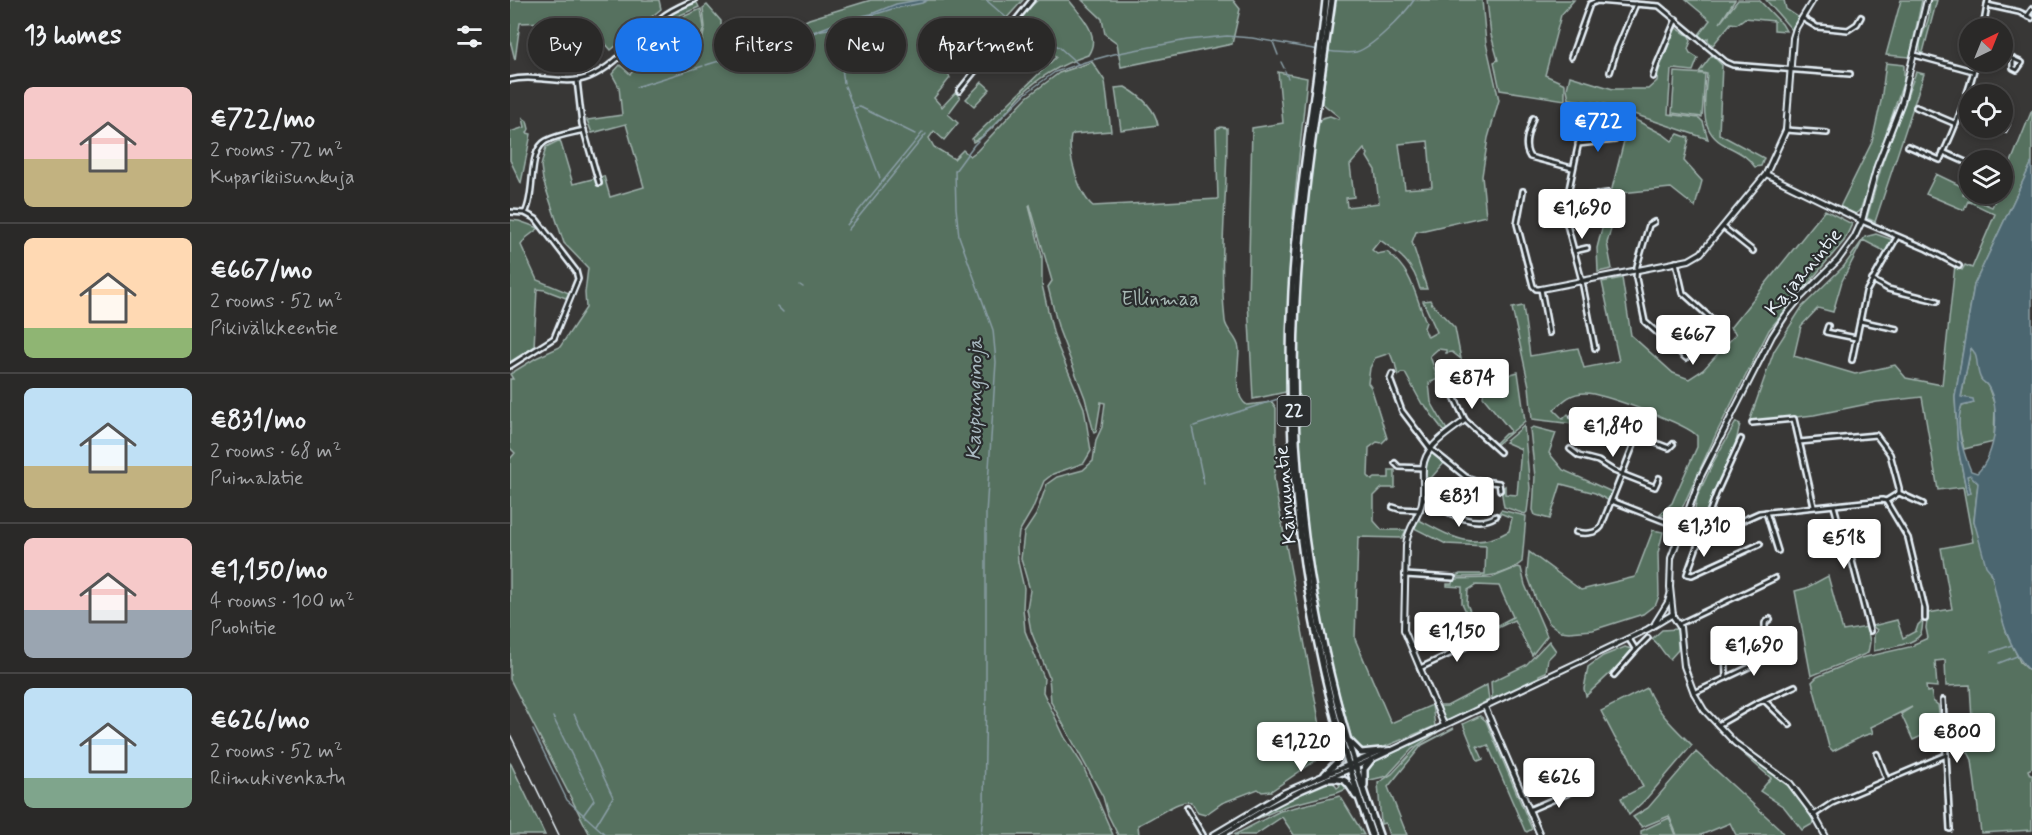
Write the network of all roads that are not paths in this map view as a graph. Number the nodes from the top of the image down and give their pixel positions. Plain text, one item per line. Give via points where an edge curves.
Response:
1 (694, 0) edge
2 (1032, 0) edge
3 (1326, 0) edge
4 (1332, 0) edge
5 (1813, 0) edge
6 (1927, 0) edge
7 (1988, 0) edge
8 (1636, 4) junction
9 (1987, 5) junction
10 (2032, 9) edge
11 (2027, 16) junction
12 (1861, 17) dead end
13 (1802, 18) junction
14 (1985, 18) edge
15 (2032, 18) edge
16 (1676, 19) junction
17 (1323, 44) junction
18 (1322, 54) junction
19 (1914, 55) junction
20 (1571, 57) dead end
21 (1959, 67) edge
22 (1791, 70) junction
23 (1610, 72) dead end
24 (1850, 74) dead end
25 (1653, 77) dead end
26 (510, 80) edge
27 (577, 80) junction
28 (959, 91) dead end
29 (1916, 107) dead end
30 (1533, 118) dead end
31 (1959, 118) edge
32 (1956, 124) junction
33 (584, 130) junction
34 (1786, 130) junction
35 (1581, 132) dead end
36 (1827, 133) dead end
37 (1615, 140) dead end
38 (1578, 144) junction
39 (1908, 146) dead end
40 (1943, 152) junction
41 (1959, 159) edge
42 (1572, 168) junction
43 (1766, 174) junction
44 (599, 183) dead end
45 (1523, 191) dead end
46 (1608, 193) dead end
47 (1565, 199) junction
48 (510, 212) edge
49 (525, 213) junction
50 (1862, 221) junction
51 (1654, 222) dead end
52 (1723, 227) junction
53 (1897, 237) junction
54 (1587, 248) dead end
55 (1574, 251) junction
56 (1753, 251) dead end
57 (1676, 262) junction
58 (1959, 266) dead end
59 (1636, 270) junction
60 (1872, 280) junction
61 (1582, 281) junction
62 (1541, 289) junction
63 (1937, 301) dead end
64 (1860, 321) junction
65 (1828, 326) dead end
66 (1897, 329) dead end
67 (1549, 333) dead end
68 (1856, 338) junction
69 (1595, 348) dead end
70 (1852, 360) dead end
71 (510, 366) edge
72 (1392, 374) dead end
73 (1444, 375) dead end
74 (1573, 417) dead end
75 (1465, 420) junction
76 (1752, 423) dead end
77 (1637, 436) junction
78 (1741, 439) dead end
79 (1799, 442) junction
80 (1673, 444) dead end
81 (1430, 448) junction
82 (1570, 449) dead end
83 (1500, 452) dead end
84 (1395, 464) dead end
85 (1423, 468) junction
86 (1622, 475) junction
87 (1659, 478) dead end
88 (1500, 490) dead end
89 (1899, 493) junction
90 (1423, 499) junction
91 (1612, 501) junction
92 (1886, 501) junction
93 (1923, 504) dead end
94 (1814, 506) junction
95 (1834, 506) junction
96 (1393, 507) dead end
97 (1420, 510) junction
98 (1766, 512) junction
99 (1496, 516) dead end
100 (1681, 528) junction
101 (1576, 532) dead end
102 (1701, 536) junction
103 (1760, 544) dead end
104 (1778, 551) dead end
105 (1405, 575) junction
106 (1453, 578) dead end
107 (1775, 578) dead end
108 (1670, 587) junction
109 (1664, 609) junction
110 (1671, 614) junction
111 (1925, 619) dead end
112 (1770, 620) dead end
113 (1678, 622) junction
114 (1648, 629) junction
115 (1870, 631) dead end
116 (1484, 638) dead end
117 (1648, 638) dead end
118 (1629, 639) junction
119 (1725, 647) dead end
120 (1636, 650) junction
121 (1420, 668) junction
122 (1614, 675) dead end
123 (1726, 678) junction
124 (1795, 686) dead end
125 (1694, 693) junction
126 (1764, 700) junction
127 (1943, 700) dead end
128 (1485, 707) junction
129 (1444, 725) junction
130 (1716, 725) junction
131 (1790, 725) dead end
132 (1347, 736) junction
133 (1340, 740) junction
134 (1394, 749) junction
135 (1382, 751) junction
136 (1877, 754) dead end
137 (1946, 755) junction
138 (1371, 760) junction
139 (1352, 766) junction
140 (1326, 776) junction
141 (1887, 780) junction
142 (1580, 788) dead end
143 (1365, 795) junction
144 (1188, 808) dead end
145 (1363, 809) junction
146 (1529, 810) junction
147 (1814, 815) junction
148 (1950, 829) dead end
149 (1203, 835) edge
150 (1213, 835) edge
151 (1222, 835) edge
152 (1372, 835) edge
153 (1379, 835) edge
154 (1540, 835) edge
155 (1825, 835) edge

1 - 27 street via 666,13 599,72
2 - 28 street
3 - 17 highway, Kainuuntie / 22
4 - 17 highway, Kainuuntie / 22
5 - 13 main road
6 - 19 main road, Kajaanintie
7 - 9 street
8 - 16 street via 1659,6
8 - 20 street via 1592,2
8 - 23 street
9 - 11 street
9 - 14 street
10 - 11 street
11 - 15 street
12 - 13 street via 1848,30 1817,27
13 - 22 main road via 1793,38
16 - 22 street via 1726,62
16 - 25 street
17 - 18 highway, Kainuuntie / 22
18 - 132 highway, Kainuuntie / 22 via 1300,243 1295,311 1295,421 1308,561 1323,645
18 - 133 highway, Kainuuntie / 22 via 1293,279 1290,403 1303,562 1324,680
19 - 21 street
19 - 50 main road, Kajaanintie
22 - 24 street
22 - 34 main road
26 - 27 street
27 - 33 street
29 - 32 street
30 - 42 street via 1526,152 1530,157
31 - 32 street
32 - 40 street
33 - 44 street
33 - 49 street via 551,139 539,147
34 - 36 street
34 - 43 main road
35 - 38 street
37 - 38 street
38 - 42 street
39 - 40 street via 1940,160
40 - 41 street
42 - 47 street
43 - 50 main road
43 - 52 main road
45 - 62 street via 1517,224 1533,286
46 - 47 street
47 - 55 street via 1565,219
48 - 49 street
49 - 71 street via 541,225 578,279 554,338
50 - 53 street
50 - 100 main road, Kajaanintie via 1838,260 1799,299 1772,336 1700,478
51 - 59 street via 1649,225
52 - 56 street
52 - 57 main road via 1698,256
53 - 58 street
53 - 60 street
54 - 55 street
55 - 61 street
57 - 59 main road
57 - 59 street via 1683,294 1715,322 1686,358 1645,322
59 - 61 main road
60 - 63 street via 1888,289
60 - 64 street
61 - 62 main road
61 - 69 street
62 - 67 street
64 - 66 street
64 - 68 street
65 - 68 street via 1826,332
68 - 70 street
72 - 81 street via 1390,379 1402,411
73 - 75 street
74 - 77 street via 1581,413 1622,425
75 - 81 main road
75 - 83 street
76 - 79 street via 1794,419
77 - 80 street via 1669,448
77 - 86 street
78 - 102 street
79 - 89 street via 1875,435 1891,458
79 - 94 street
81 - 85 main road
81 - 88 street via 1463,475 1499,483
82 - 86 street
84 - 85 street
85 - 90 main road
86 - 87 street via 1655,487
86 - 91 street
89 - 92 street
89 - 93 street
90 - 97 main road
90 - 99 street via 1465,519
91 - 100 street
91 - 101 street via 1598,531
92 - 95 street
92 - 111 street via 1908,538
94 - 95 street
94 - 98 street
95 - 115 street
96 - 97 street
97 - 105 main road via 1406,540
98 - 102 street
98 - 104 street
100 - 102 street
100 - 108 main road, Kajaanintie via 1671,558
102 - 103 street via 1687,574
105 - 106 street
105 - 121 main road via 1404,630
107 - 113 street
108 - 109 main road, Kajaanintie
108 - 110 main road, Kajaanintie
109 - 110 main road
109 - 110 main road via 1670,606
109 - 114 main road
110 - 113 main road
110 - 114 main road
112 - 123 street via 1765,623 1762,661
113 - 125 main road via 1684,666
114 - 118 main road
116 - 121 street
117 - 120 street
118 - 120 street
118 - 128 main road
119 - 123 street
120 - 122 street
121 - 129 main road
123 - 125 street
124 - 126 street
125 - 130 main road
126 - 130 street
126 - 131 street
127 - 137 street
128 - 129 main road
128 - 146 main road
129 - 134 main road
130 - 147 main road via 1790,783
132 - 135 highway via 1360,753
132 - 139 highway, Kainuuntie / 22
133 - 139 highway, Kainuuntie / 22
133 - 140 highway via 1338,761
134 - 135 main road
134 - 138 main road
135 - 139 main road
136 - 141 street
137 - 141 street
137 - 148 street
138 - 139 main road
138 - 143 highway via 1364,769
139 - 140 main road
139 - 143 highway, Kainuuntie / 22
139 - 145 highway, Kainuuntie / 22
140 - 145 highway via 1346,781
140 - 150 main road via 1272,800
140 - 151 main road
141 - 147 street via 1832,803
142 - 146 street
143 - 153 highway, Kainuuntie / 22
144 - 149 street
145 - 152 highway, Kainuuntie / 22
146 - 154 main road
147 - 155 main road

